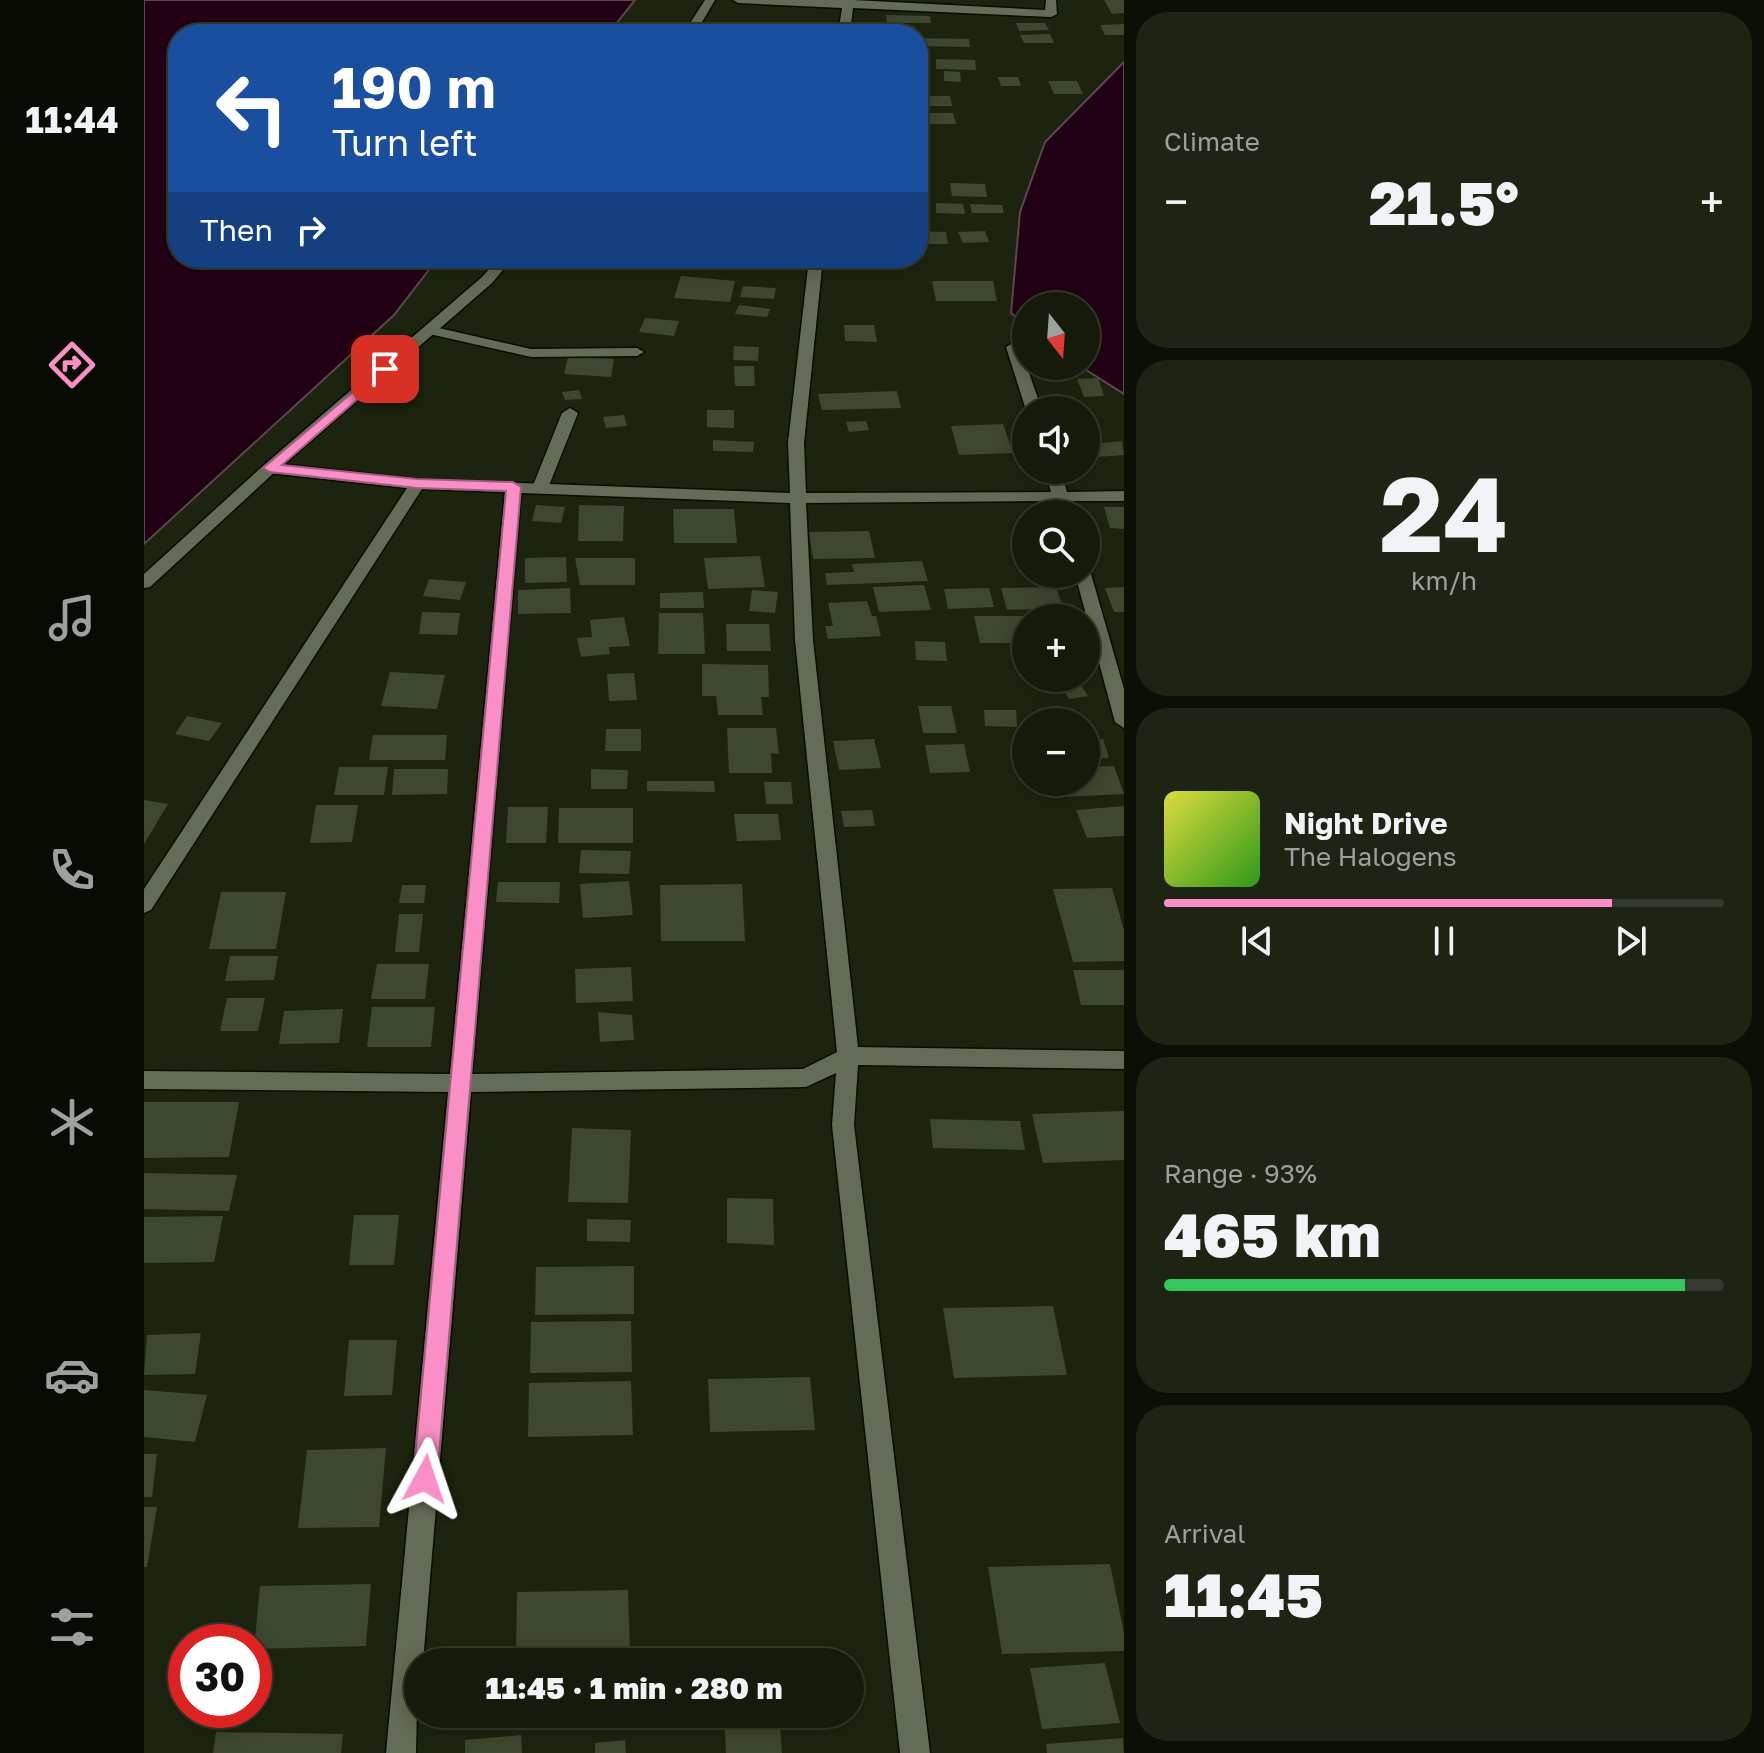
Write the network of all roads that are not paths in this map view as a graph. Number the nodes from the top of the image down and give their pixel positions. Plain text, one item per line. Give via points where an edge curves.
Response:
1 (710, 0) edge
2 (738, 0) edge
3 (1051, 0) edge
4 (848, 3) edge
5 (695, 24) edge
6 (845, 24) edge
7 (497, 268) edge
8 (815, 268) edge
9 (430, 330) junction
10 (637, 352) dead end
11 (570, 413) dead end
12 (270, 468) junction
13 (417, 484) junction
14 (1057, 484) edge
15 (513, 487) junction
16 (540, 488) junction
17 (1061, 496) junction
18 (1124, 496) edge
19 (798, 498) junction
20 (1062, 500) edge
21 (144, 583) edge
22 (1087, 588) edge
23 (1124, 722) edge
24 (144, 905) edge
25 (848, 1056) junction
26 (1124, 1060) edge
27 (144, 1080) edge
28 (460, 1083) junction
29 (401, 1753) edge
30 (915, 1753) edge

1 - 5 street
2 - 4 street
3 - 4 street via 1051,14
4 - 6 street
7 - 9 street
8 - 19 street via 796,443
9 - 10 street via 531,353
9 - 12 street
11 - 16 street
12 - 13 street
12 - 21 street
13 - 15 street
13 - 24 street
14 - 17 street
15 - 16 street
15 - 28 street
16 - 19 street
17 - 18 street
17 - 19 street
17 - 20 street
19 - 25 street via 804,640
22 - 23 street
25 - 26 street
25 - 28 street via 806,1078
25 - 30 street via 843,1125
27 - 28 street
28 - 29 street

